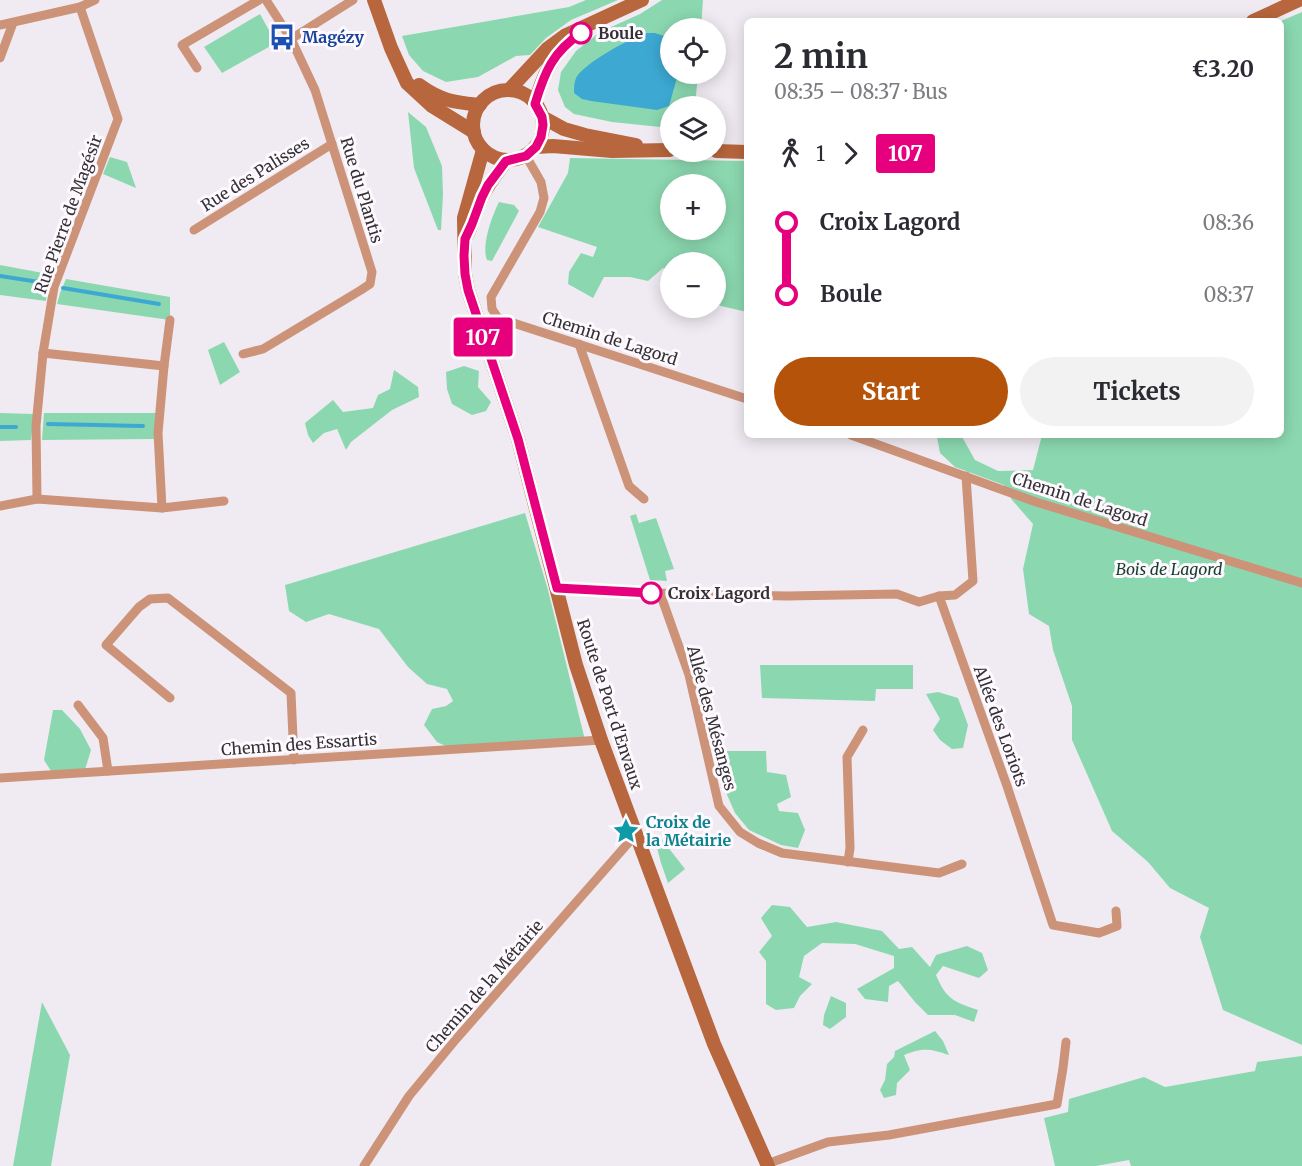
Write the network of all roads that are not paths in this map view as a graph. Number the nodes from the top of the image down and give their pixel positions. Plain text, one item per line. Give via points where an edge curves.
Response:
1 (95, 0) edge
2 (259, 0) edge
3 (267, 0) edge
4 (353, 0) edge
5 (374, 0) edge
6 (642, 0) edge
7 (1299, 0) edge
8 (80, 7) junction
9 (1260, 18) edge
10 (13, 22) junction
11 (594, 24) junction
12 (0, 25) edge
13 (291, 39) junction
14 (0, 58) edge
15 (197, 68) dead end
16 (400, 68) junction
17 (509, 90) junction
18 (535, 104) junction
19 (480, 105) junction
20 (542, 117) junction
21 (474, 132) junction
22 (332, 144) junction
23 (660, 149) edge
24 (483, 150) junction
25 (660, 150) edge
26 (726, 151) edge
27 (531, 152) junction
28 (744, 152) edge
29 (506, 161) junction
30 (194, 230) dead end
31 (465, 239) junction
32 (170, 320) dead end
33 (579, 344) junction
34 (43, 353) junction
35 (243, 354) dead end
36 (164, 366) junction
37 (744, 398) edge
38 (859, 438) edge
39 (966, 476) junction
40 (37, 499) junction
41 (644, 499) dead end
42 (224, 501) dead end
43 (0, 506) edge
44 (162, 508) junction
45 (1302, 583) edge
46 (557, 588) junction
47 (660, 593) junction
48 (939, 596) junction
49 (170, 698) dead end
50 (78, 705) dead end
51 (863, 730) dead end
52 (601, 740) junction
53 (294, 760) junction
54 (108, 771) junction
55 (0, 778) edge
56 (637, 833) junction
57 (848, 862) junction
58 (962, 864) dead end
59 (1116, 911) dead end
60 (1066, 1042) dead end
61 (768, 1165) edge
62 (364, 1166) edge

1 - 8 street
2 - 15 street via 182,45
3 - 13 street, Rue du Plantis
4 - 13 street
5 - 16 street
6 - 11 street
7 - 9 street
8 - 10 street
8 - 34 street, Rue Pierre de Magésir via 118,119 54,287
10 - 12 street
10 - 14 street
11 - 17 street via 548,49
11 - 18 street via 569,41 552,62
13 - 22 street, Rue du Plantis via 315,90
16 - 19 street via 430,93 453,102
16 - 21 street via 407,83 424,99
17 - 18 street via 529,97
17 - 19 street via 494,93
18 - 20 street
19 - 21 street via 475,113
20 - 23 street via 585,135
20 - 27 street via 541,137
21 - 24 street
22 - 30 street, Rue des Palisses
22 - 35 street, Rue du Plantis via 372,272 370,284 263,349
24 - 29 street
24 - 31 street, Route de Port d'Envaux via 464,218
25 - 27 street via 553,146
26 - 28 street
27 - 29 street
27 - 33 street, Chemin de Lagord via 544,198 540,212 491,297 492,309 498,318
29 - 31 street via 488,185
31 - 46 street, Route de Port d'Envaux via 468,290 518,439
32 - 36 street
33 - 37 street, Chemin de Lagord
33 - 41 street via 629,486
34 - 36 street
34 - 40 street, Rue Pierre de Magésir via 36,426
36 - 44 street via 158,433
38 - 39 street, Chemin de Lagord
39 - 45 street, Chemin de Lagord via 1036,502
39 - 48 street via 973,581 954,596
40 - 43 street
40 - 44 street
42 - 44 street
46 - 47 street
46 - 52 street, Route de Port d'Envaux
47 - 48 street via 897,594 919,602
47 - 57 street, Allée des Mésanges via 689,675 719,806 740,832 774,850
48 - 59 street, Allée des Loriots via 1053,925 1099,933 1117,926
49 - 53 street via 106,645 150,599 168,598 291,693
50 - 54 street via 103,738
51 - 57 street via 847,757
52 - 53 street, Chemin des Essartis
52 - 56 street, Route de Port d'Envaux
53 - 54 street, Chemin des Essartis
54 - 55 street, Chemin des Essartis
56 - 61 street, Route de Port d'Envaux via 714,1044
56 - 62 street, Chemin de la Métairie via 409,1096
57 - 58 street, Allée des Mésanges via 939,873
60 - 61 street via 1057,1104 889,1135 828,1142

